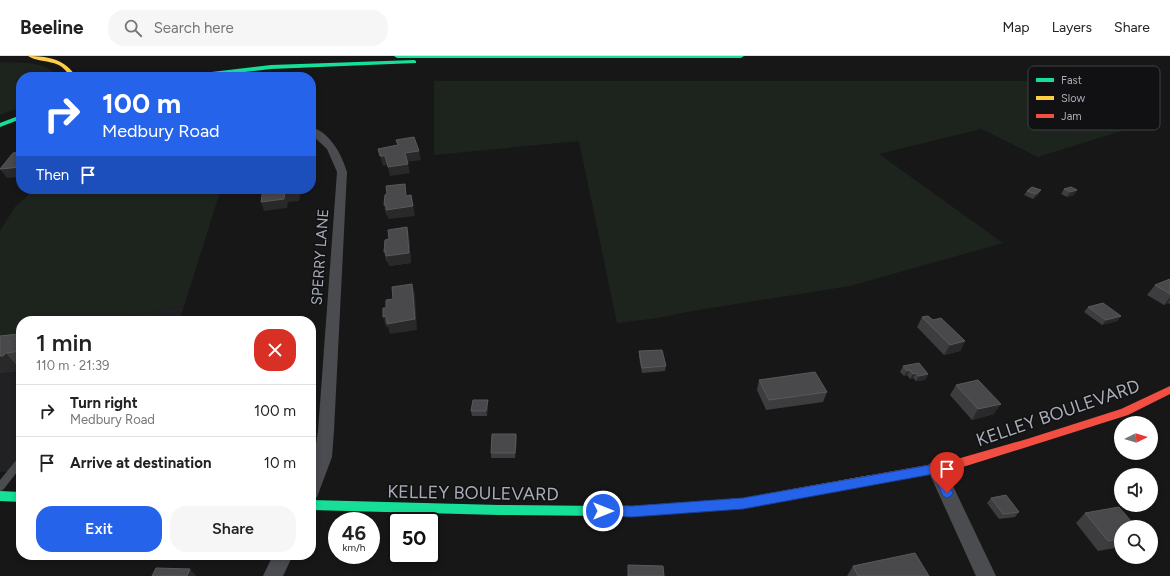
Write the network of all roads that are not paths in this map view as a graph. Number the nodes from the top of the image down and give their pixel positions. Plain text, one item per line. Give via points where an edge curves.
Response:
1 (31, 56) edge
2 (328, 56) edge
3 (348, 56) edge
4 (397, 56) edge
5 (501, 56) edge
6 (741, 56) edge
7 (72, 72) edge
8 (218, 72) edge
9 (16, 119) edge
10 (0, 124) edge
11 (16, 127) edge
12 (0, 132) edge
13 (316, 133) edge
14 (1170, 390) edge
15 (16, 467) edge
16 (936, 468) junction
17 (316, 477) edge
18 (0, 487) edge
19 (0, 496) edge
20 (16, 497) edge
21 (316, 505) edge
22 (281, 560) edge
23 (273, 576) edge
24 (986, 576) edge

1 - 7 main road via 54,61
2 - 3 main road
4 - 5 main road
5 - 6 main road
5 - 8 main road via 266,66
9 - 10 main road
11 - 12 main road
13 - 17 street, SPERRY LANE via 337,155 342,172 326,431 323,457
14 - 16 main road, KELLEY BOULEVARD via 1124,412 1027,443
15 - 18 lane
16 - 21 main road, KELLEY BOULEVARD via 743,504 632,511
16 - 24 street
19 - 20 main road
22 - 23 street

